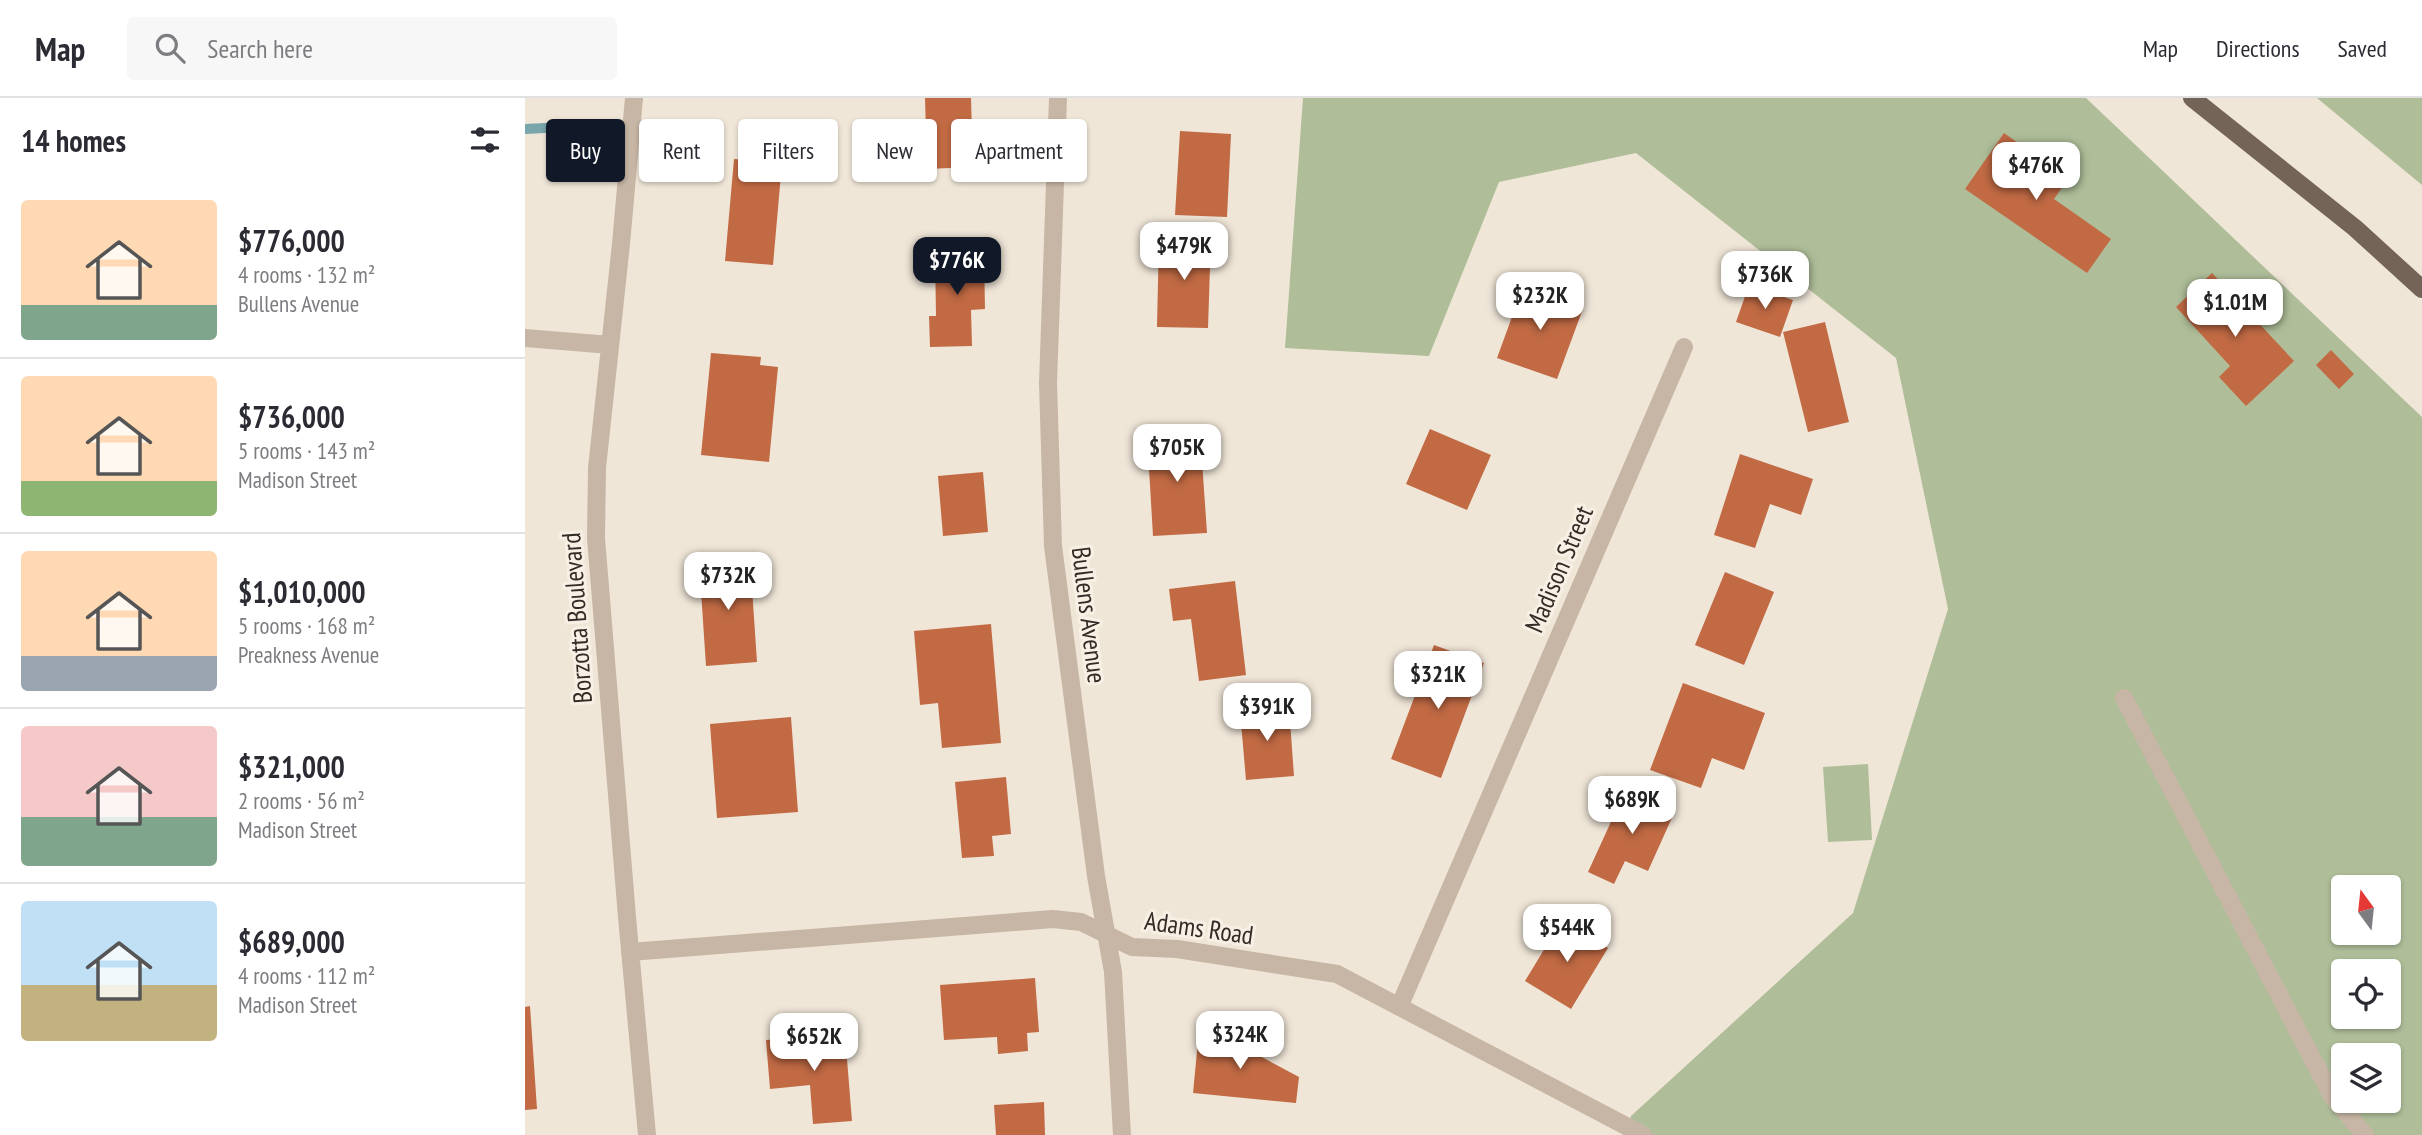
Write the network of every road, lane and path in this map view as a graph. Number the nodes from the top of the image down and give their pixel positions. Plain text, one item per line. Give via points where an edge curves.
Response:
1 (633, 98) edge
2 (1058, 98) edge
3 (2192, 98) edge
4 (2422, 289) edge
5 (525, 338) edge
6 (610, 345) junction
7 (1684, 347) dead end
8 (2124, 698) dead end
9 (1106, 932) junction
10 (630, 952) junction
11 (1400, 1005) junction
12 (647, 1135) edge
13 (1122, 1135) edge
14 (1643, 1135) edge
15 (2365, 1135) edge

1 - 6 street, Borzotta Boulevard
2 - 9 street, Bullens Avenue via 1048,383 1053,546
3 - 4 main road via 2355,228
5 - 6 street
6 - 10 street, Borzotta Boulevard via 597,468 596,538
7 - 11 street, Madison Street
8 - 15 street via 2332,1096
9 - 10 street, Adams Road via 1081,922 1053,919
9 - 11 street, Adams Road via 1132,947 1177,949 1337,974
9 - 13 street, Bullens Avenue via 1113,972
10 - 12 street, Borzotta Boulevard
11 - 14 street, Adams Road

